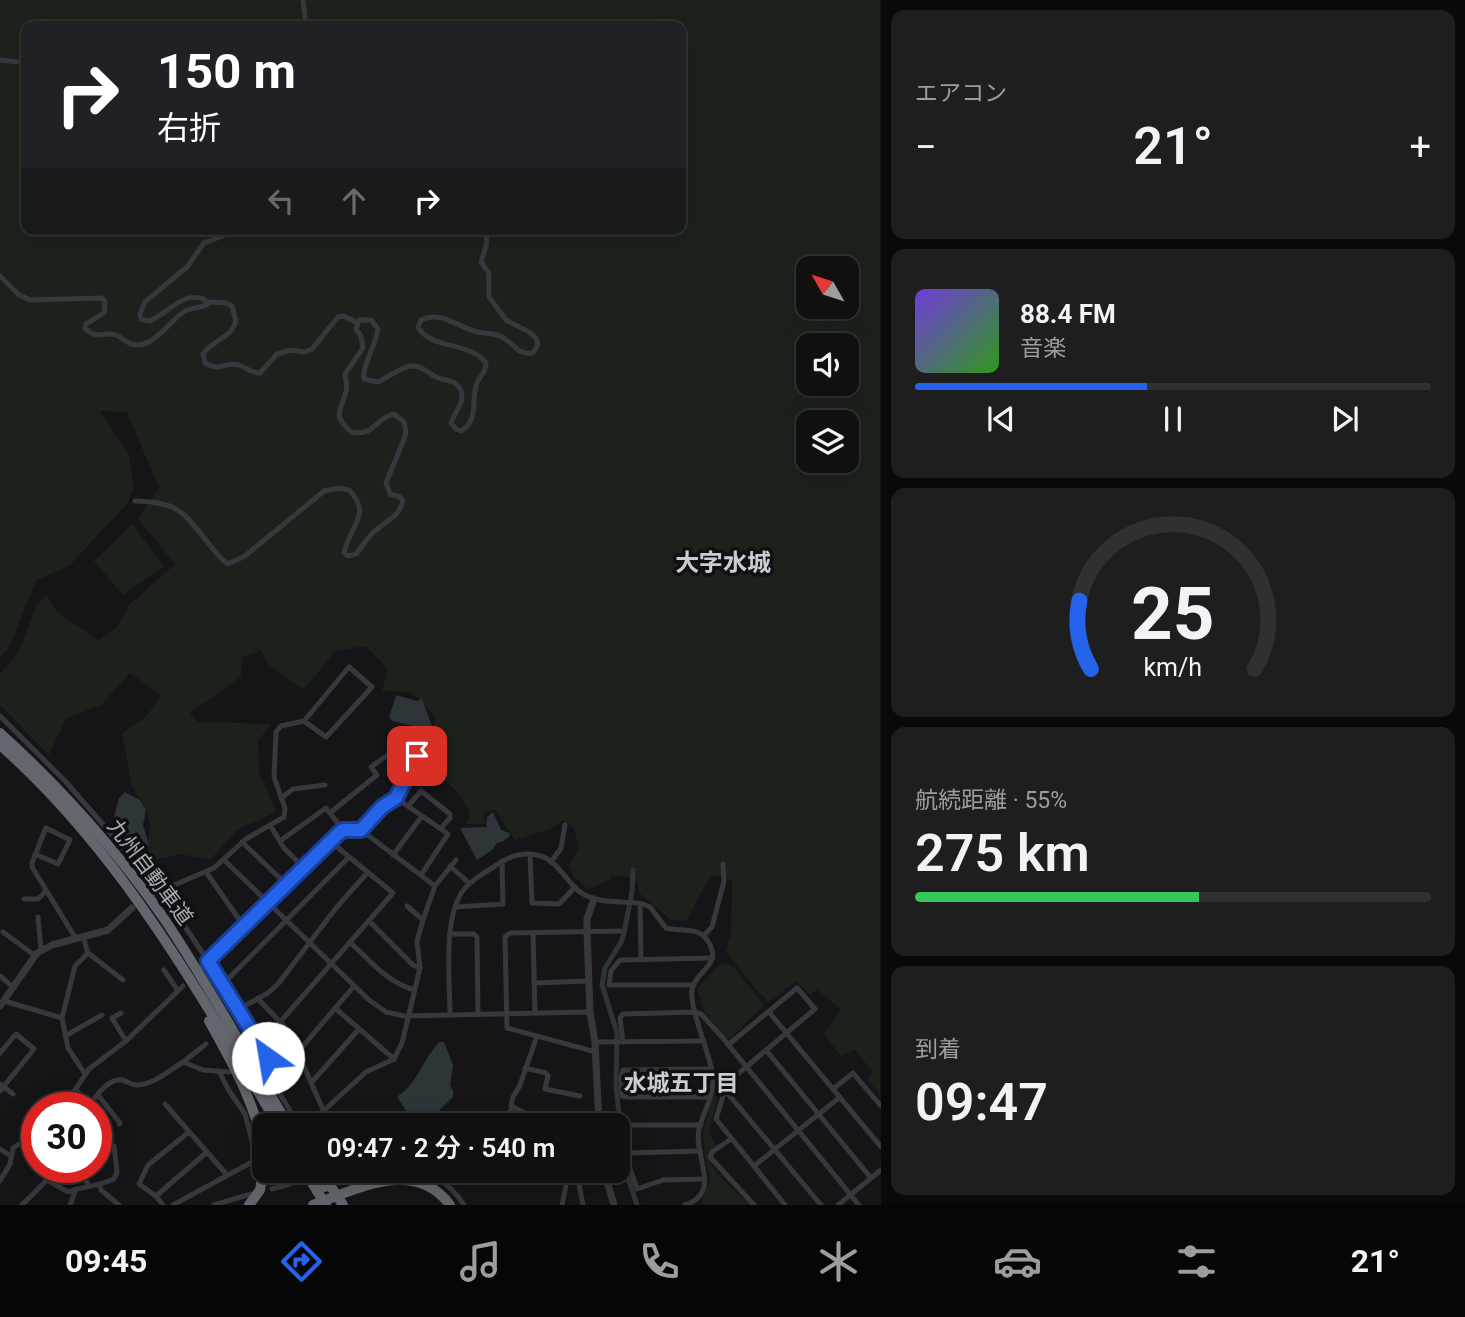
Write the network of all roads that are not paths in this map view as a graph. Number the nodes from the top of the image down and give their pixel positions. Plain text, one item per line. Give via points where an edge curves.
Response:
1 (303, 0) edge
2 (305, 21) edge
3 (0, 60) edge
4 (21, 63) edge
5 (222, 235) edge
6 (487, 235) edge
7 (0, 276) edge
8 (208, 302) junction
9 (356, 323) junction
10 (135, 501) dead end
11 (0, 716) edge
12 (304, 721) junction
13 (0, 733) edge
14 (0, 745) edge
15 (325, 785) dead end
16 (281, 798) junction
17 (396, 798) junction
18 (408, 806) junction
19 (331, 811) junction
20 (422, 816) junction
21 (270, 825) junction
22 (565, 825) dead end
23 (440, 828) junction
24 (343, 830) junction
25 (361, 830) junction
26 (280, 841) junction
27 (242, 842) junction
28 (331, 842) junction
29 (36, 854) junction
30 (393, 855) junction
31 (530, 855) junction
32 (349, 857) junction
33 (224, 860) junction
34 (456, 860) dead end
35 (502, 861) junction
36 (551, 862) junction
37 (723, 864) dead end
38 (450, 866) junction
39 (114, 867) junction
40 (303, 867) junction
41 (206, 872) junction
42 (368, 872) junction
43 (421, 875) junction
44 (469, 883) junction
45 (286, 884) junction
46 (435, 886) junction
47 (575, 887) junction
48 (46, 891) junction
49 (161, 891) junction
50 (153, 894) dead end
51 (24, 899) dead end
52 (594, 899) junction
53 (267, 902) junction
54 (640, 904) junction
55 (407, 906) dead end
56 (456, 906) junction
57 (132, 908) dead end
58 (38, 917) dead end
59 (423, 920) junction
60 (286, 921) junction
61 (369, 921) junction
62 (243, 925) junction
63 (587, 931) junction
64 (620, 931) dead end
65 (4, 932) dead end
66 (533, 933) junction
67 (450, 934) junction
68 (704, 935) junction
69 (80, 938) junction
70 (350, 942) junction
71 (310, 943) junction
72 (41, 950) junction
73 (88, 953) junction
74 (34, 955) junction
75 (712, 958) junction
76 (641, 959) junction
77 (208, 961) junction
78 (331, 964) junction
79 (202, 967) dead end
80 (420, 968) junction
81 (164, 970) dead end
82 (0, 976) edge
83 (123, 980) dead end
84 (589, 981) junction
85 (534, 983) junction
86 (222, 985) junction
87 (694, 985) junction
88 (354, 986) junction
89 (14, 988) junction
90 (414, 990) junction
91 (258, 999) junction
92 (2, 1004) edge
93 (335, 1008) junction
94 (237, 1010) junction
95 (590, 1012) junction
96 (696, 1012) junction
97 (769, 1012) junction
98 (121, 1013) dead end
99 (535, 1013) junction
100 (450, 1014) junction
101 (506, 1014) junction
102 (102, 1015) dead end
103 (478, 1015) junction
104 (407, 1016) junction
105 (62, 1018) junction
106 (281, 1021) junction
107 (359, 1029) junction
108 (786, 1033) junction
109 (65, 1036) junction
110 (537, 1036) junction
111 (126, 1041) junction
112 (704, 1041) junction
113 (595, 1042) junction
114 (622, 1042) junction
115 (206, 1044) dead end
116 (728, 1045) junction
117 (766, 1050) junction
118 (298, 1052) junction
119 (596, 1052) junction
120 (0, 1053) edge
121 (394, 1059) junction
122 (183, 1062) junction
123 (745, 1067) junction
124 (525, 1068) junction
125 (711, 1069) junction
126 (229, 1072) dead end
127 (85, 1073) junction
128 (220, 1073) junction
129 (311, 1083) junction
130 (1, 1087) edge
131 (724, 1089) junction
132 (833, 1089) junction
133 (75, 1090) edge
134 (101, 1092) edge
135 (13, 1094) dead end
136 (580, 1097) dead end
137 (710, 1097) junction
138 (839, 1097) junction
139 (165, 1104) dead end
140 (880, 1106) edge
141 (513, 1107) junction
142 (324, 1112) joint
143 (112, 1113) edge
144 (253, 1113) edge
145 (271, 1113) edge
146 (282, 1113) edge
147 (292, 1113) edge
148 (509, 1113) edge
149 (525, 1113) edge
150 (599, 1113) edge
151 (818, 1114) junction
152 (119, 1124) dead end
153 (630, 1125) edge
154 (701, 1125) junction
155 (798, 1131) junction
156 (189, 1132) junction
157 (878, 1138) edge
158 (731, 1139) junction
159 (21, 1143) edge
160 (114, 1146) dead end
161 (880, 1147) edge
162 (0, 1149) edge
163 (775, 1149) junction
164 (700, 1151) junction
165 (208, 1152) junction
166 (630, 1153) edge
167 (11, 1156) junction
168 (754, 1166) junction
169 (880, 1170) edge
170 (630, 1171) edge
171 (227, 1174) junction
172 (871, 1178) junction
173 (705, 1179) junction
174 (0, 1181) edge
175 (44, 1183) edge
176 (52, 1183) edge
177 (87, 1183) edge
178 (262, 1183) edge
179 (318, 1183) edge
180 (321, 1183) edge
181 (323, 1183) edge
182 (447, 1183) edge
183 (566, 1183) edge
184 (579, 1183) edge
185 (608, 1183) edge
186 (287, 1185) tunnel mouth
187 (89, 1186) junction
188 (100, 1186) junction
189 (324, 1188) junction
190 (76, 1189) junction
191 (272, 1189) dead end
192 (850, 1195) junction
193 (156, 1196) junction
194 (250, 1200) edge
195 (783, 1202) edge
196 (22, 1205) edge
197 (69, 1205) edge
198 (119, 1205) edge
199 (163, 1205) edge
200 (173, 1205) edge
201 (214, 1205) edge
202 (313, 1205) edge
203 (331, 1205) edge
204 (343, 1205) edge
205 (442, 1205) edge
206 (450, 1205) edge
207 (464, 1205) edge
208 (562, 1205) edge
209 (583, 1205) edge
210 (614, 1205) edge
211 (685, 1205) edge
212 (754, 1205) edge
213 (773, 1205) edge
214 (821, 1205) edge
215 (838, 1205) edge
216 (859, 1205) edge

1 - 2 street
3 - 4 street
5 - 8 street via 204,243 187,267 145,302 141,319 150,321 182,298
6 - 9 street via 481,262 489,273 489,297 506,320 528,332 538,344 528,354 501,337 450,319 421,320 418,327 425,337 470,351 486,363 467,427 461,431 451,423 461,392 447,379 418,366 377,382 365,379 363,369 378,328 371,320
7 - 8 street via 28,299 102,298 104,313 85,328 132,344 143,344 191,307
8 - 9 street via 232,306 236,321 230,333 203,354 205,363 216,368 236,365 260,373 277,354 312,349 338,317
9 - 10 street via 363,348 345,374 347,387 338,413 341,423 359,434 394,414 404,422 406,432 386,482 390,494 403,501 401,510 372,533 356,554 344,553 360,515 360,505 349,490 329,489 228,564 184,513 159,502
11 - 49 street via 66,782
12 - 12 street via 326,737 372,687 349,667
12 - 16 street via 281,726 276,732 274,777
13 - 146 highway, 九州自動車道 via 69,801 145,892
14 - 39 highway, 九州自動車道
15 - 16 street via 293,789
16 - 21 street via 285,817
17 - 18 street
17 - 19 street via 417,756 402,745 371,767 377,775
17 - 25 street
18 - 20 street
18 - 23 street via 421,791 450,814
19 - 24 street
19 - 26 street via 326,808
20 - 23 street
20 - 30 street
21 - 26 street
21 - 27 street
22 - 36 street via 561,848
23 - 43 street via 449,836
24 - 25 street
24 - 28 street
25 - 30 street
26 - 40 street
27 - 33 street
27 - 45 street
28 - 32 street
28 - 40 street
29 - 29 street via 46,828 70,840 58,864
29 - 48 street via 32,867
30 - 43 street
31 - 35 street
31 - 36 street
31 - 47 street via 532,903 559,904
32 - 42 street
32 - 60 street
33 - 41 street
33 - 53 street
34 - 38 street
35 - 44 street
35 - 56 street via 503,904
36 - 47 street
37 - 68 street via 724,881 712,927
38 - 44 street
38 - 46 street
39 - 144 highway via 170,951
39 - 145 highway, 九州自動車道 via 181,963
40 - 45 street
41 - 49 street
41 - 62 street
42 - 61 street via 393,893
42 - 71 street
43 - 46 street
44 - 56 street
45 - 53 street
46 - 59 street
47 - 52 street
48 - 51 street via 36,900
48 - 69 street
49 - 50 street
49 - 77 street
52 - 54 street
52 - 63 street
53 - 60 street
53 - 62 street
54 - 68 street via 650,907 666,928
54 - 76 street
55 - 59 street
56 - 67 street
57 - 69 street via 108,930
58 - 72 street
59 - 80 street via 417,941
60 - 71 street
60 - 86 street
61 - 70 street
61 - 80 street
62 - 77 street
63 - 64 street
63 - 66 street
63 - 84 street
65 - 74 street
66 - 85 street
66 - 101 street via 505,937
67 - 100 street
67 - 103 street via 477,937
68 - 75 street via 712,947
69 - 72 street
69 - 73 street
70 - 78 street
70 - 90 street via 387,978
71 - 78 street
71 - 91 street via 278,984
72 - 74 street
73 - 83 street
73 - 105 street via 75,965
74 - 89 street
75 - 76 street
75 - 87 street
76 - 87 street via 618,960 610,986
77 - 79 street
77 - 86 street
78 - 88 street
78 - 106 street
80 - 90 street
81 - 111 street via 181,988
82 - 89 street
84 - 85 street
84 - 95 street
85 - 99 street
86 - 94 street
87 - 96 street
88 - 93 street
88 - 104 street via 386,1012
89 - 92 street
90 - 104 street
91 - 94 street
91 - 106 street
92 - 105 street
93 - 107 street
93 - 118 street
94 - 147 street via 263,1047 278,1091
95 - 99 street
95 - 113 street
96 - 112 street
96 - 114 street via 623,1014
96 - 116 street
97 - 108 street
97 - 108 street via 797,988 815,1009
97 - 116 street
98 - 111 street via 112,1018
99 - 101 street
100 - 103 street
100 - 104 street
101 - 103 street
101 - 110 street via 507,1028
102 - 109 street
104 - 121 street
105 - 109 street
106 - 118 street
107 - 121 street
107 - 129 street
108 - 117 street
108 - 132 street
109 - 127 street via 70,1053
110 - 119 street
110 - 124 street
111 - 127 street
112 - 114 street
112 - 125 street
113 - 114 street
113 - 119 street
115 - 122 street
116 - 123 street
117 - 123 street
117 - 151 street
118 - 129 street
119 - 150 street
120 - 130 street via 16,1034 34,1049
121 - 142 street via 366,1072
122 - 128 street
122 - 134 street via 138,1086 115,1081
123 - 131 street
123 - 155 street
124 - 136 street via 546,1073 545,1088
124 - 141 street
125 - 137 street
125 - 137 street via 624,1070 621,1078 625,1097
126 - 128 street
127 - 133 street
128 - 171 street via 245,1114 256,1157
129 - 142 street
130 - 135 street
131 - 158 street via 716,1121
131 - 163 street
132 - 138 street
132 - 140 street via 853,1073
137 - 154 street
138 - 151 street
138 - 157 street
139 - 156 street
141 - 148 street
141 - 149 street
143 - 152 street
151 - 155 street
151 - 172 street
153 - 154 street
154 - 164 street
155 - 163 street
155 - 192 street
156 - 165 street
156 - 193 street via 148,1165 139,1184
157 - 161 street
158 - 168 street
158 - 212 street via 710,1157
159 - 167 street
160 - 188 street via 117,1175
162 - 167 street
163 - 168 street
163 - 214 street
164 - 166 street
164 - 173 street
165 - 171 street
165 - 193 street
167 - 174 street
168 - 195 street
169 - 172 street
170 - 173 street via 638,1189 663,1180
171 - 200 street
172 - 192 street
173 - 211 street via 700,1196
175 - 196 street
176 - 190 street via 68,1192
177 - 187 street
178 - 194 highway
179 - 189 highway
180 - 189 highway
181 - 189 highway
182 - 207 street
183 - 208 street
184 - 209 street
185 - 210 street
186 - 191 street
187 - 188 street
187 - 190 street
188 - 198 street
189 - 203 highway
189 - 204 highway, bridge
190 - 197 street
192 - 215 street
192 - 216 street
193 - 199 street
194 - 201 street
195 - 213 street
202 - 206 highway via 367,1185 401,1180 430,1187
203 - 205 highway via 370,1190 398,1186 424,1191

